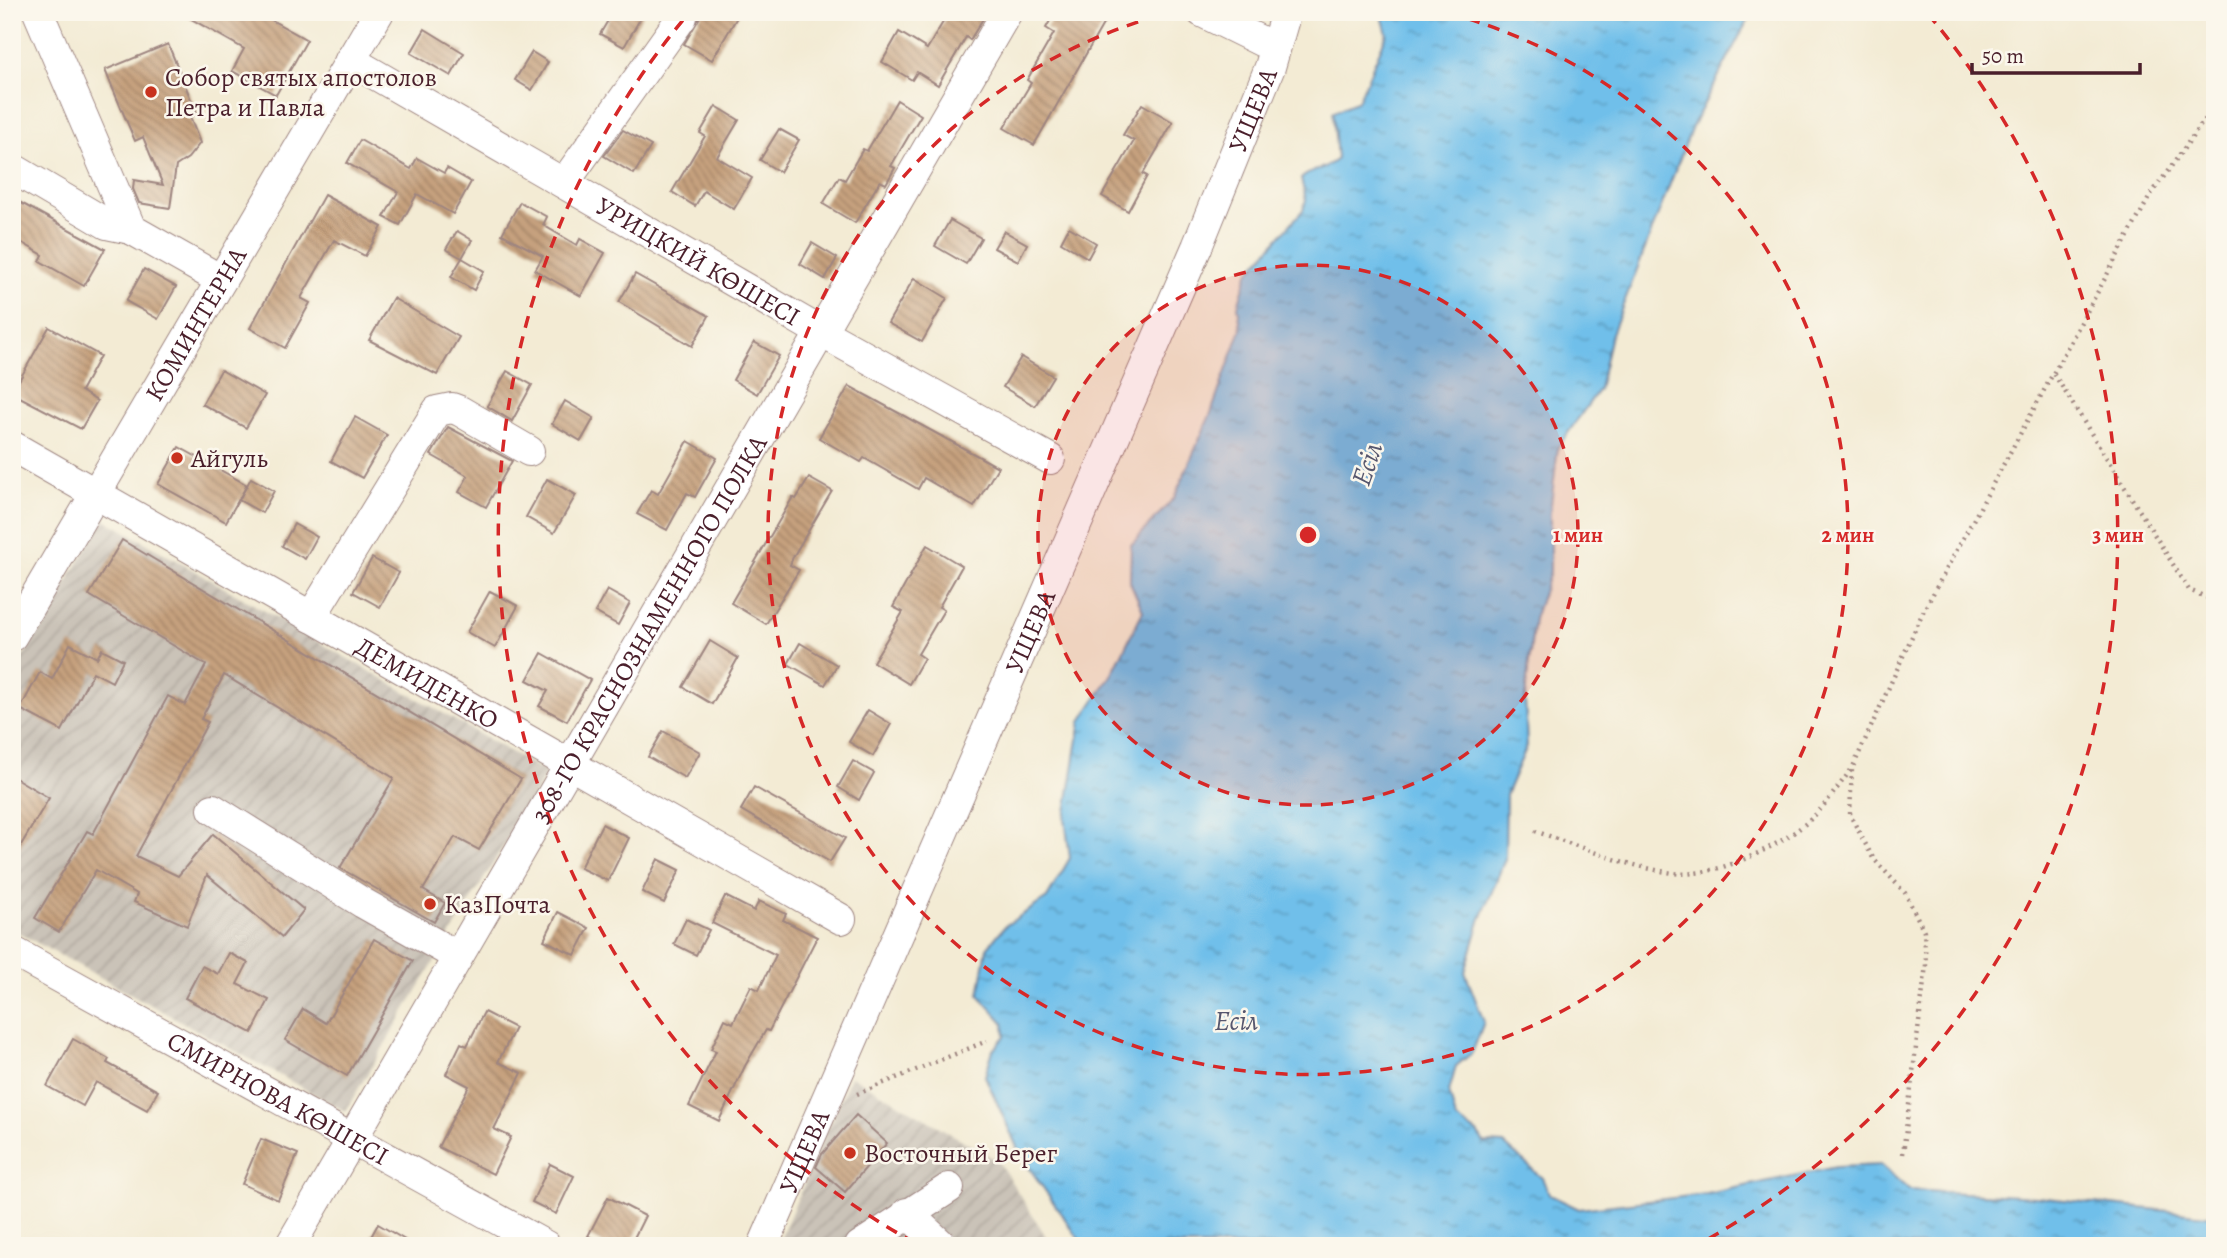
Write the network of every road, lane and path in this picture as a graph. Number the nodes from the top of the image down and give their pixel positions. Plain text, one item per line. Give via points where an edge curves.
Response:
1 (38, 12) edge
2 (379, 12) edge
3 (1007, 12) edge
4 (1202, 12) edge
5 (1286, 12) edge
6 (681, 17) dead end
7 (1275, 48) junction
8 (350, 60) junction
9 (2215, 105) edge
10 (12, 168) edge
11 (564, 183) junction
12 (131, 229) junction
13 (221, 280) junction
14 (821, 332) junction
15 (2053, 374) junction
16 (12, 446) edge
17 (529, 451) dead end
18 (1050, 460) dead end
19 (96, 494) junction
20 (2215, 601) edge
21 (311, 617) junction
22 (12, 636) edge
23 (570, 765) junction
24 (1852, 769) junction
25 (213, 808) dead end
26 (1535, 831) dead end
27 (841, 919) dead end
28 (12, 951) edge
29 (457, 956) junction
30 (987, 1041) dead end
31 (824, 1107) junction
32 (352, 1139) junction
33 (1903, 1154) dead end
34 (949, 1188) dead end
35 (907, 1213) junction
36 (766, 1245) edge
37 (290, 1246) edge
38 (546, 1246) edge
39 (860, 1246) edge
40 (943, 1246) edge

1 - 12 street
2 - 8 street, КОМИНТЕРНА
3 - 14 street, 308-ГО КРАСНОЗНАМЕННОГО ПОЛКА
4 - 7 street
5 - 7 street, УЩЕВА
6 - 11 street
7 - 31 street, УЩЕВА via 1197,247
8 - 11 street, УРИЦКИЙ КӨШЕСІ
8 - 13 street, КОМИНТЕРНА
9 - 15 path via 2150,197
10 - 12 street via 107,224
11 - 14 street, УРИЦКИЙ КӨШЕСІ
12 - 13 street
13 - 19 street, КОМИНТЕРНА
14 - 18 street, УРИЦКИЙ КӨШЕСІ
14 - 23 street, 308-ГО КРАСНОЗНАМЕННОГО ПОЛКА
15 - 20 path via 2189,590
15 - 24 path via 1923,612
16 - 19 street, ДЕМИДЕНКО
17 - 21 street via 460,411 437,411
19 - 21 street, ДЕМИДЕНКО
19 - 22 street, КОМИНТЕРНА
21 - 23 street, ДЕМИДЕНКО
23 - 27 street, ДЕМИДЕНКО
23 - 29 street, 308-ГО КРАСНОЗНАМЕННОГО ПОЛКА
24 - 26 path via 1813,818 1771,846 1723,868 1676,874 1618,862
24 - 33 path via 1850,815 1873,858 1905,892 1924,931 1926,965
25 - 29 street
28 - 32 street, СМИРНОВА КӨШЕСІ
29 - 32 street, 308-ГО КРАСНОЗНАМЕННОГО ПОЛКА
30 - 31 path
31 - 36 street, УЩЕВА
32 - 37 street, 308-ГО КРАСНОЗНАМЕННОГО ПОЛКА
32 - 38 street, СМИРНОВА КӨШЕСІ
34 - 35 street
35 - 39 street
35 - 40 street

